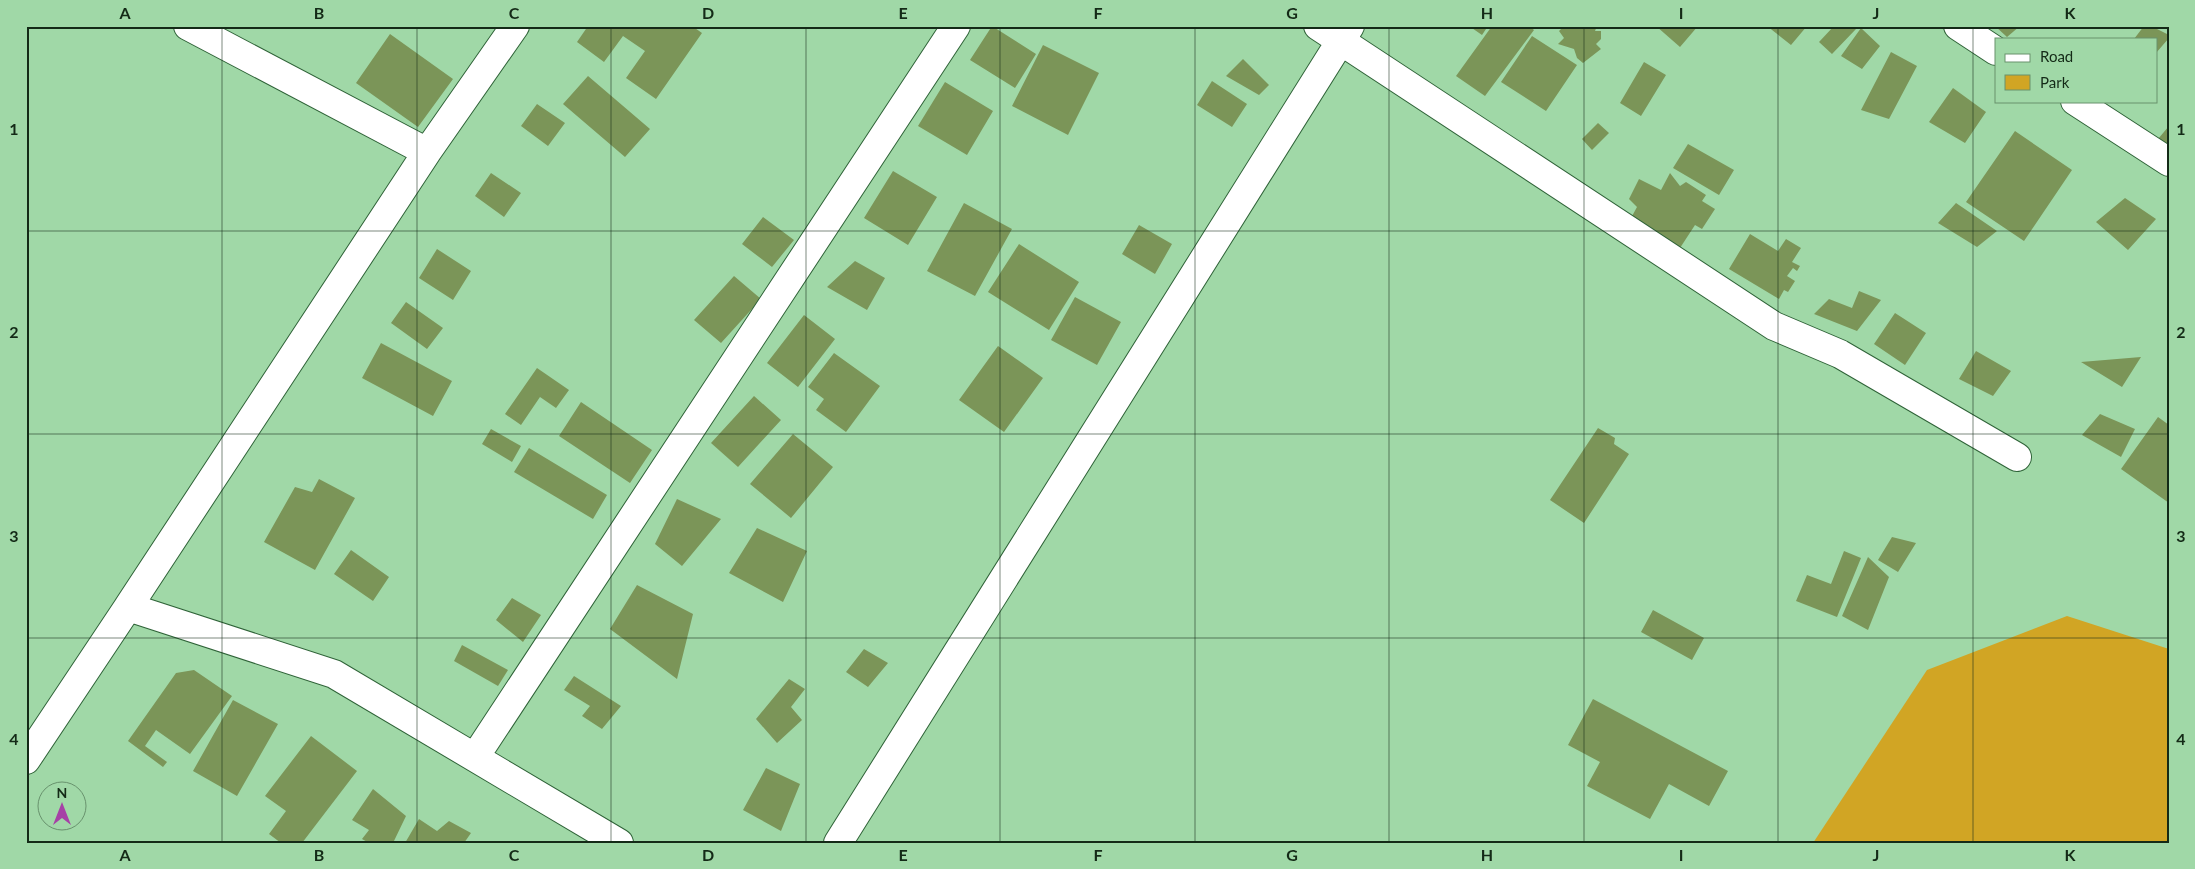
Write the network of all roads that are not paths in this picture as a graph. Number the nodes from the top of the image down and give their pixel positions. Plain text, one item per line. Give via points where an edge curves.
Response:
1 (188, 26) edge
2 (514, 26) edge
3 (956, 26) edge
4 (1318, 26) edge
5 (1958, 26) edge
6 (1345, 34) edge
7 (1995, 50) edge
8 (2077, 102) edge
9 (427, 152) junction
10 (2169, 162) edge
11 (2018, 457) dead end
12 (128, 607) junction
13 (475, 758) junction
14 (26, 760) edge
15 (619, 843) edge
16 (838, 843) edge

1 - 9 street
2 - 9 street
3 - 13 street
4 - 6 street
5 - 7 street
6 - 11 street via 1774,326 1840,354
6 - 16 street
8 - 10 street
9 - 12 street
12 - 13 street via 334,674
12 - 14 street
13 - 15 street

